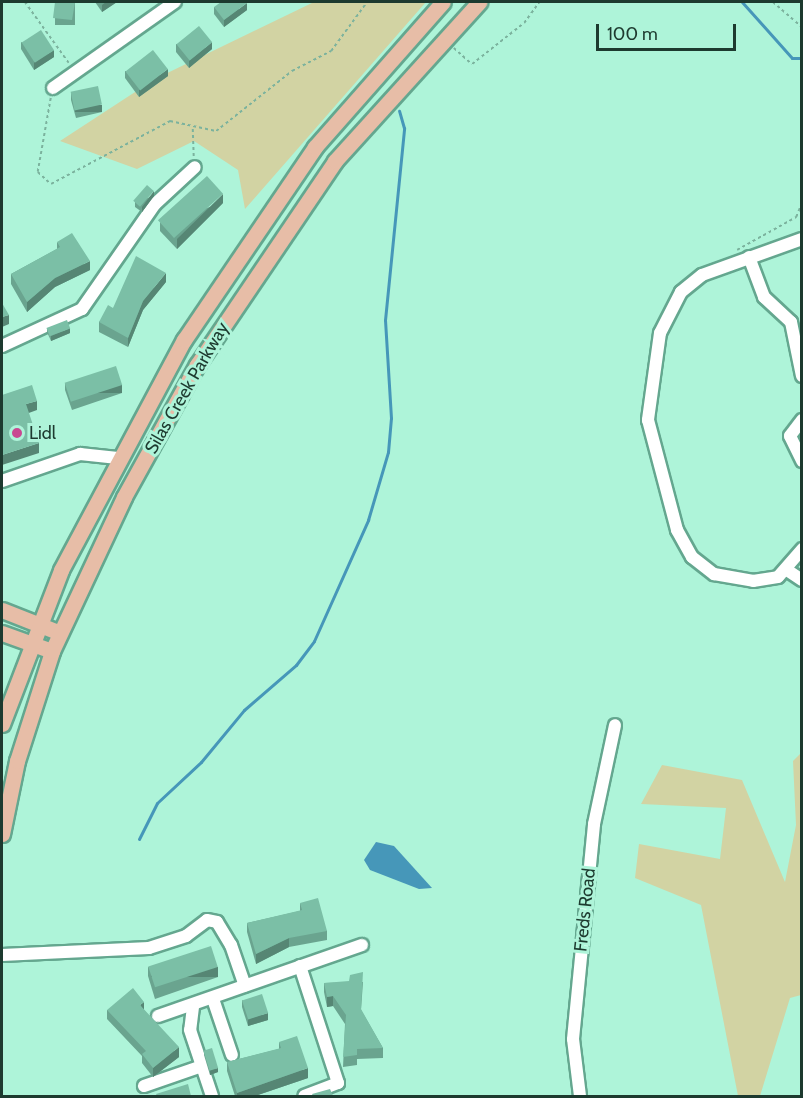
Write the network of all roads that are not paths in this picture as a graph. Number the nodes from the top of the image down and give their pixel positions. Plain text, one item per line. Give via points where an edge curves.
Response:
1 (175, 2) edge
2 (443, 2) edge
3 (479, 2) edge
4 (53, 88) road end
5 (195, 167) road end
6 (272, 206) junction
7 (292, 221) junction
8 (801, 239) edge
9 (749, 257) junction
10 (2, 345) edge
11 (801, 376) edge
12 (801, 420) edge
13 (118, 458) junction
14 (801, 461) edge
15 (2, 481) edge
16 (801, 549) edge
17 (787, 570) junction
18 (801, 580) edge
19 (2, 610) edge
20 (37, 623) junction
21 (2, 633) edge
22 (60, 633) junction
23 (29, 643) junction
24 (52, 651) junction
25 (2, 724) edge
26 (615, 726) dead end
27 (2, 834) edge
28 (362, 945) dead end
29 (2, 955) edge
30 (300, 966) junction
31 (245, 986) junction
32 (213, 999) junction
33 (193, 1007) junction
34 (158, 1016) dead end
35 (232, 1055) dead end
36 (202, 1066) junction
37 (144, 1086) dead end
38 (212, 1096) edge
39 (304, 1096) edge
40 (579, 1096) edge

1 - 4 street
2 - 6 main road, Silas Creek Parkway via 349,104
3 - 7 main road, Silas Creek Parkway via 387,98
5 - 10 street via 155,204 82,309
6 - 7 main road
6 - 13 main road, Silas Creek Parkway via 184,340
7 - 22 main road, Silas Creek Parkway via 157,436
8 - 9 street
9 - 11 street via 764,297 791,322
9 - 17 street via 702,275 670,306 657,348 648,420 676,530 692,557 714,574 735,580 778,577
12 - 14 street via 790,436
13 - 15 street via 80,454
13 - 20 main road, Silas Creek Parkway
16 - 17 street
17 - 18 street
19 - 20 main road
20 - 22 main road
20 - 23 main road, Silas Creek Parkway
21 - 23 main road
22 - 24 main road, Silas Creek Parkway
23 - 24 main road
23 - 25 main road, Silas Creek Parkway
24 - 27 main road, Silas Creek Parkway via 17,761
26 - 40 street, Freds Road via 594,824 574,1027
28 - 30 street
29 - 31 street via 149,948 186,936 207,920 217,922
30 - 31 street
30 - 39 street via 338,1083
31 - 32 street
32 - 33 street
32 - 35 street
33 - 34 street
33 - 36 street via 190,1030
36 - 37 street
36 - 38 street

